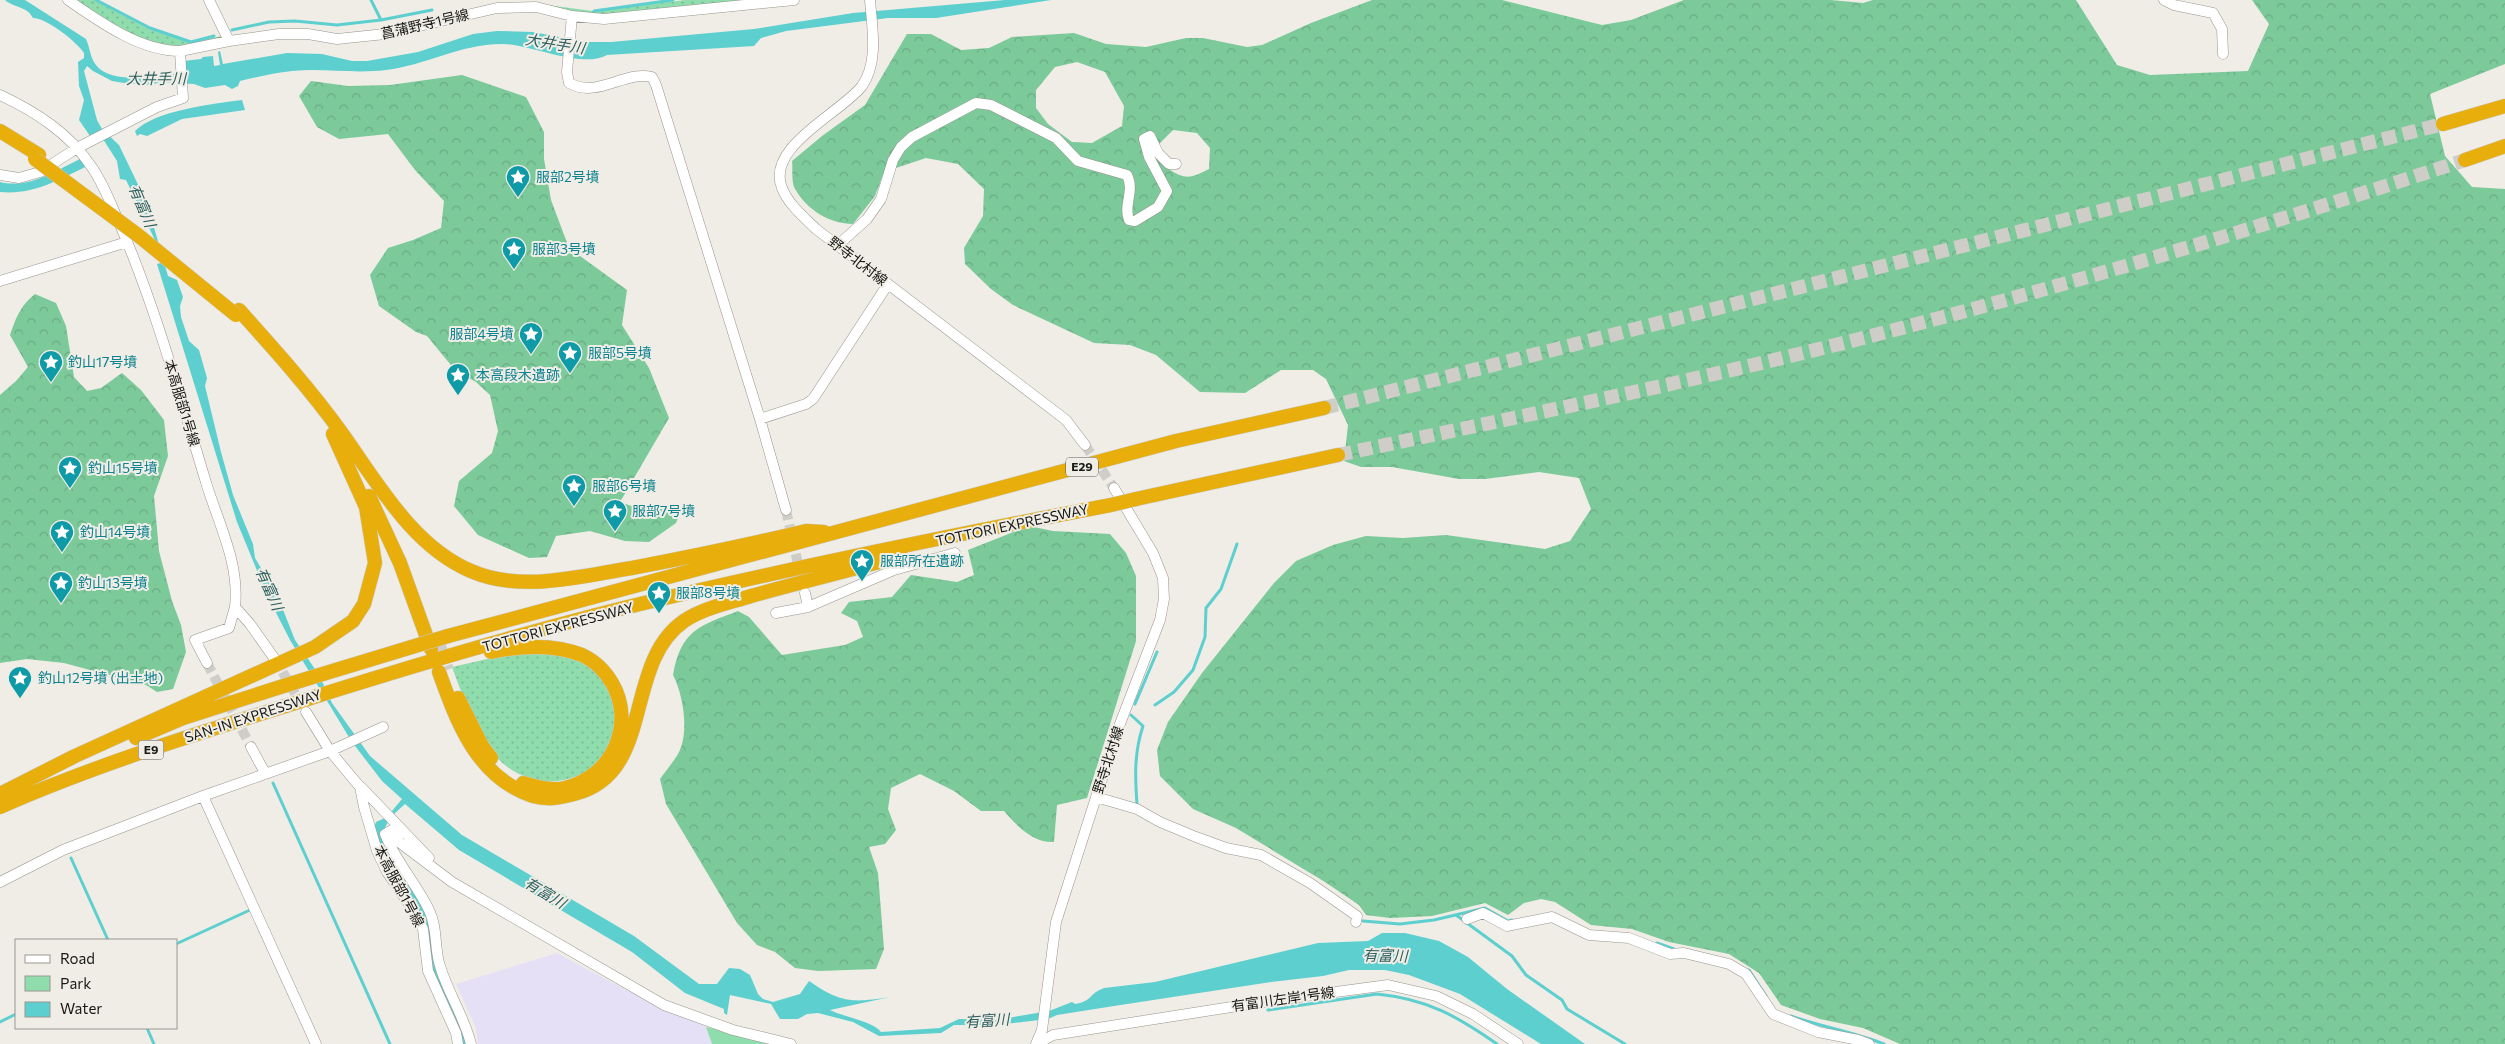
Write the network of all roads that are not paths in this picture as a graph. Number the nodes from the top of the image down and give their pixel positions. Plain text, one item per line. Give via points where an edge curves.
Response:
1 (68, 0) edge
2 (209, 0) edge
3 (794, 0) edge
4 (870, 0) edge
5 (2164, 0) edge
6 (535, 3) edge
7 (572, 21) junction
8 (229, 41) junction
9 (180, 54) junction
10 (2224, 54) dead end
11 (0, 95) edge
12 (2505, 106) edge
13 (2443, 124) tunnel mouth
14 (0, 131) edge
15 (0, 138) edge
16 (80, 146) junction
17 (2505, 146) edge
18 (37, 157) junction
19 (2465, 160) tunnel mouth
20 (1176, 164) dead end
21 (0, 175) edge
22 (127, 242) junction
23 (838, 245) junction
24 (0, 281) edge
25 (888, 284) junction
26 (238, 312) junction
27 (1324, 408) tunnel mouth
28 (760, 419) junction
29 (333, 434) junction
30 (1085, 445) tunnel mouth
31 (1338, 455) tunnel mouth
32 (369, 473) junction
33 (1114, 488) tunnel mouth
34 (786, 510) tunnel mouth
35 (1009, 524) junction
36 (842, 532) junction
37 (955, 552) dead end
38 (805, 593) dead end
39 (808, 606) junction
40 (234, 607) junction
41 (776, 613) dead end
42 (439, 644) junction
43 (454, 656) joint
44 (278, 660) junction
45 (207, 663) tunnel mouth
46 (409, 668) junction
47 (305, 706) junction
48 (383, 727) dead end
49 (252, 748) tunnel mouth
50 (330, 751) junction
51 (265, 773) junction
52 (360, 787) junction
53 (0, 795) edge
54 (203, 796) junction
55 (1096, 797) junction
56 (0, 807) edge
57 (395, 828) junction
58 (0, 882) edge
59 (1467, 919) dead end
60 (1356, 922) dead end
61 (316, 1044) edge
62 (458, 1044) edge
63 (471, 1044) edge
64 (791, 1044) edge
65 (1037, 1044) edge
66 (1518, 1044) edge
67 (1869, 1044) edge

1 - 9 street via 140,41
2 - 8 street
3 - 7 street, 菖蒲野寺1号線
4 - 23 street, 野寺北村線 via 873,38 868,73 862,85 792,146 778,176 782,189 794,206 816,229
5 - 10 street via 2213,13 2222,29
6 - 7 street, 菖蒲野寺1号線
6 - 8 street, 菖蒲野寺1号線 via 347,38 279,34
7 - 28 street via 567,72 569,83 578,88 605,87 644,75 652,77
8 - 9 street, 菖蒲野寺1号線
9 - 16 street via 183,98 157,107
11 - 16 street, 本高服部1号線 via 48,122
12 - 13 highway
14 - 18 highway
15 - 18 highway
16 - 21 street via 31,176
16 - 22 street, 本高服部1号線 via 105,190
17 - 19 highway
18 - 26 highway, bridge
20 - 23 street via 1169,164 1158,153 1150,136 1144,139 1149,157 1167,191 1158,207 1135,221 1129,220 1132,184 1127,175 1078,161 1056,138 991,105 976,103 912,137 901,147 893,160 881,199 867,219
22 - 24 street
22 - 40 street, 本高服部1号線 via 166,351 231,557 235,581
23 - 25 street, 野寺北村線
25 - 28 street via 813,399
25 - 30 street, 野寺北村線 via 1066,420
26 - 29 highway via 293,378
26 - 32 highway via 296,374
27 - 36 highway, TOTTORI EXPRESSWAY / E29 via 1176,441
28 - 34 street
29 - 42 highway via 370,497
29 - 44 highway via 366,507 375,563 371,586 352,621 327,640
31 - 35 highway, TOTTORI EXPRESSWAY, bridge
32 - 36 highway via 427,542 471,571 494,579 564,578 711,553 806,531
32 - 42 highway
33 - 55 street, 野寺北村線 via 1153,553 1163,578 1164,599 1160,620
35 - 43 highway, TOTTORI EXPRESSWAY via 639,604
35 - 46 highway via 733,601 684,621 666,636 649,667 634,728 623,755 606,777 582,792 561,798 543,799 519,791 488,768 471,748 458,724 443,671 482,746 495,763 523,783 565,788 598,771 610,758 619,740 622,706 604,672 591,659 552,647 525,647
36 - 42 highway, TOTTORI EXPRESSWAY / E29 via 634,585
37 - 39 street via 894,570
38 - 39 street
39 - 41 street
40 - 44 street
40 - 45 street, 本高服部1号線 via 229,628 195,640
42 - 53 highway, SAN-IN EXPRESSWAY / E9, bridge via 293,683 184,718
43 - 46 highway, SAN-IN EXPRESSWAY / E9
44 - 53 highway
46 - 47 highway, SAN-IN EXPRESSWAY / E9 via 355,684
47 - 50 street, 本高服部1号線
47 - 56 highway, SAN-IN EXPRESSWAY / E9 via 192,736
48 - 50 street
49 - 51 street
50 - 51 street
50 - 52 street, 本高服部1号線
51 - 54 street
52 - 57 street
52 - 62 street, 本高服部1号線 via 377,851 422,929 428,971 456,1032
54 - 58 street via 63,850
54 - 61 street
55 - 60 street via 1137,809 1160,822 1211,842 1260,855 1346,907 1357,916
55 - 65 street, 野寺北村線 via 1056,922 1042,1030
57 - 63 street via 385,834 393,853 430,912 440,966 466,1024
57 - 64 street via 449,880 664,1005 733,1030
59 - 67 street via 1484,913 1508,926 1552,917 1589,935 1630,938 1670,954 1684,953 1729,964 1746,974 1773,1014 1818,1032
65 - 66 street, 有富川左岸1号線 via 1053,1035 1388,985 1436,996 1473,1014

